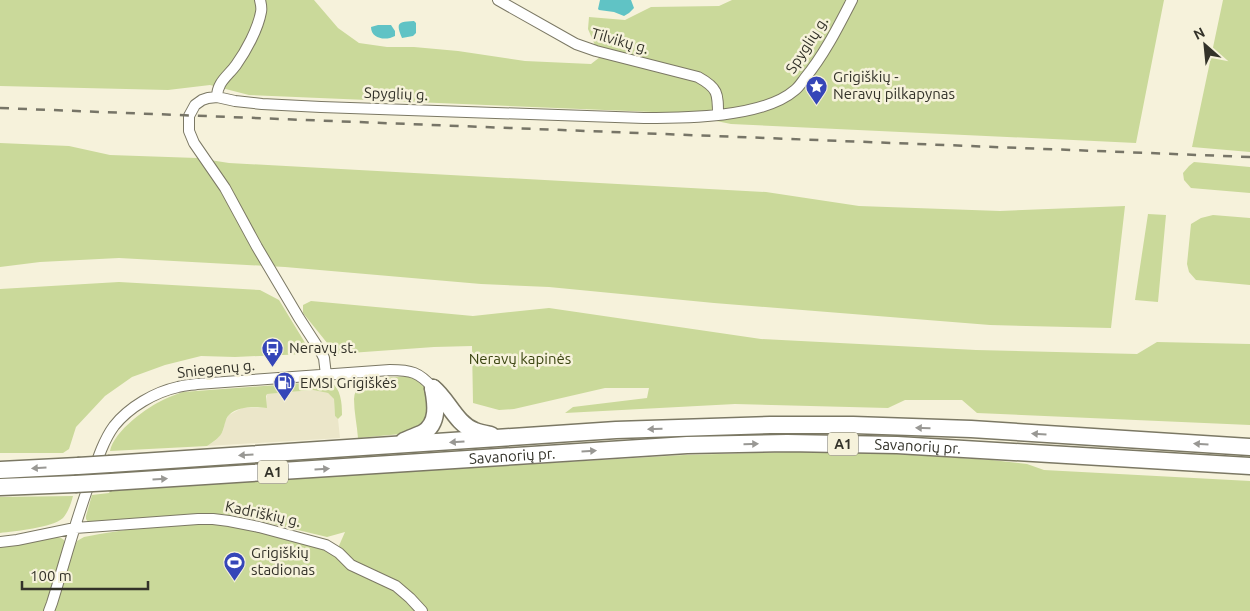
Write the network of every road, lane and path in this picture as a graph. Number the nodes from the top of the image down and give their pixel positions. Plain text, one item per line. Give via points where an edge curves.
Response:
1 (260, 0) edge
2 (498, 0) edge
3 (852, 0) edge
4 (217, 98) junction
5 (718, 115) junction
6 (326, 375) junction
7 (433, 388) junction
8 (506, 438) junction
9 (223, 443) dead end
10 (897, 445) junction
11 (382, 447) junction
12 (1250, 447) edge
13 (211, 458) junction
14 (1250, 466) edge
15 (0, 470) edge
16 (1250, 476) edge
17 (0, 487) edge
18 (75, 528) junction
19 (0, 542) edge
20 (49, 611) edge
21 (422, 611) edge

1 - 4 street via 261,10 251,40 236,66 221,83
2 - 5 street, Tilvikų g. via 576,44 698,77 711,84 716,92
3 - 5 street, Spyglių g. via 817,64 796,90 761,107
4 - 5 street, Spyglių g. via 321,107 644,118
4 - 6 street, Spyglių g. via 208,98 195,105 189,116 189,131 322,352
6 - 7 street, Sniegenų g. via 403,370 424,378
6 - 18 street, Sniegenų g. via 197,384 158,393 122,419 107,437
7 - 8 highway via 474,431
7 - 11 highway via 436,411 424,432
8 -> 11 highway, A1
12 -> 8 highway, Savanorių pr. / A1 via 853,425 616,430
9 - 13 highway
10 - 14 highway, Savanorių pr. / A1
10 - 16 highway
17 -> 10 highway, Savanorių pr. / A1, bridge via 688,445
11 -> 13 highway, A1
13 -> 15 highway, A1, bridge
18 - 19 street, Kadriškių g.
18 - 20 street, Sniegenų g.
18 - 21 street, Kadriškių g. via 214,519 259,527 326,545 351,565 396,586

